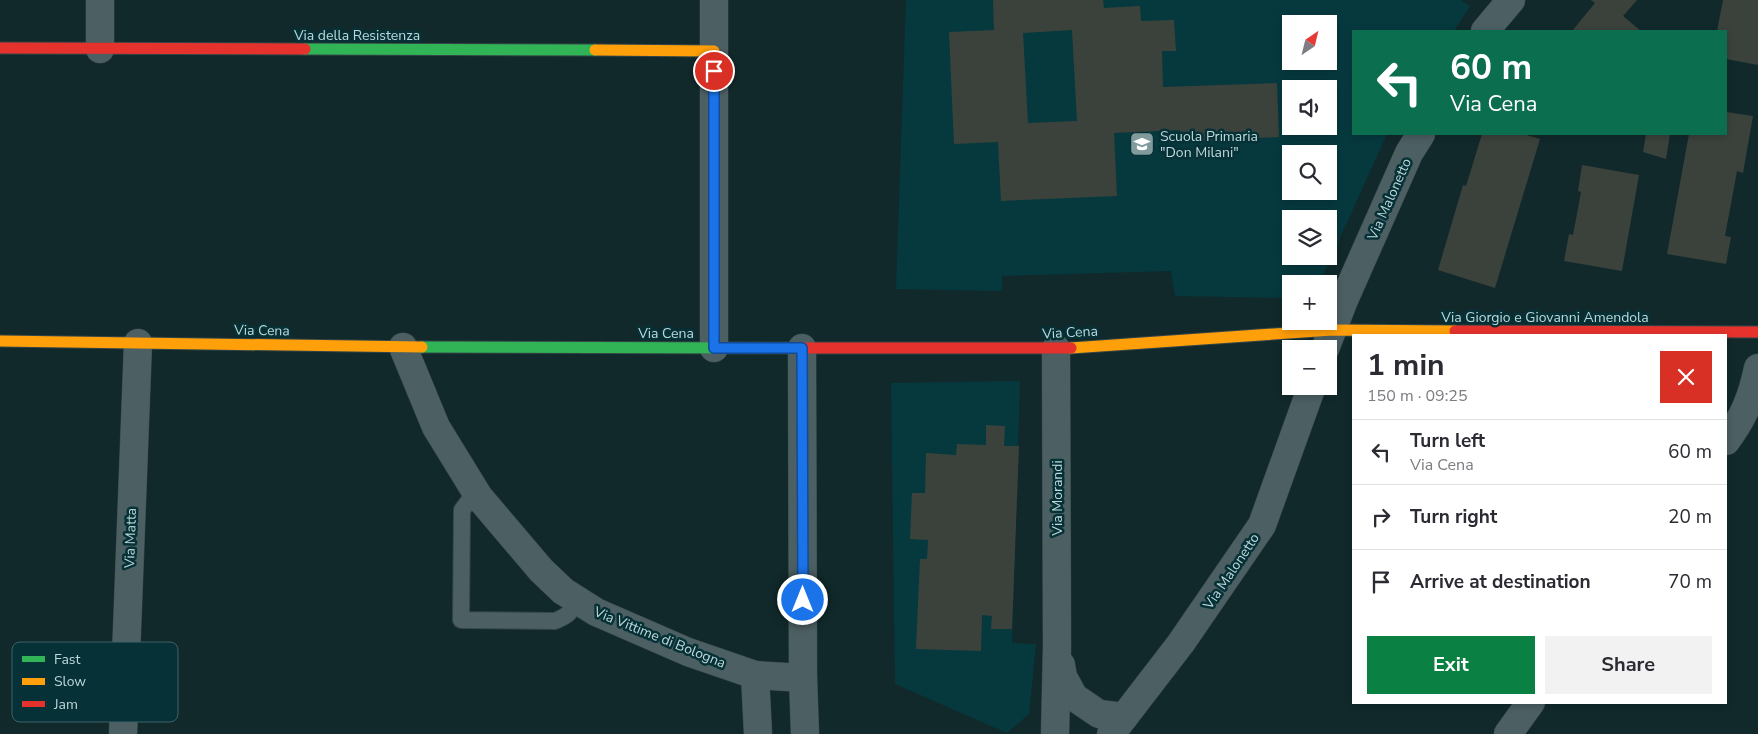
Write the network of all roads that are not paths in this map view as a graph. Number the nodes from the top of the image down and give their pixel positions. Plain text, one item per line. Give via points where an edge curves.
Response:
1 (100, 0) edge
2 (714, 0) edge
3 (1511, 0) edge
4 (1486, 30) edge
5 (0, 48) edge
6 (100, 49) junction
7 (714, 52) junction
8 (1420, 135) edge
9 (1758, 332) edge
10 (1635, 334) edge
11 (1329, 339) edge
12 (1352, 339) edge
13 (0, 341) edge
14 (138, 343) junction
15 (403, 347) junction
16 (714, 348) junction
17 (802, 348) junction
18 (1056, 349) junction
19 (1758, 368) edge
20 (1309, 395) edge
21 (1727, 440) edge
22 (479, 496) junction
23 (574, 598) junction
24 (127, 642) edge
25 (1058, 646) junction
26 (755, 675) junction
27 (803, 678) junction
28 (1530, 704) edge
29 (1118, 725) edge
30 (758, 734) edge
31 (805, 734) edge
32 (1055, 734) edge
33 (1508, 734) edge

1 - 6 street
2 - 7 street
3 - 4 street
5 - 6 street, Via della Resistenza
6 - 7 street, Via della Resistenza
7 - 16 street
8 - 11 street, Via Malonetto via 1409,153
9 - 10 street, Via Giorgio e Giovanni Amendola
11 - 12 street, Via Giorgio e Giovanni Amendola
11 - 18 street, Via Cena
13 - 14 street, Via Cena
14 - 15 street, Via Cena
14 - 24 street, Via Matta
15 - 16 street, Via Cena
15 - 22 street, Via Vittime di Bologna via 436,427
16 - 17 street, Via Cena
17 - 18 street, Via Cena
17 - 27 street
18 - 25 street, Via Morandi
19 - 21 street via 1753,392 1739,423
20 - 29 street, Via Malonetto via 1262,524 1181,643
22 - 23 street, Via Vittime di Bologna via 541,570 563,592
22 - 23 lane via 462,510 461,620 555,620 567,616
23 - 26 street, Via Vittime di Bologna via 596,612 688,652
25 - 29 street, Via Morandi via 1063,677 1074,697
25 - 32 street, Via Morandi
26 - 27 street, Via Vittime di Bologna
26 - 30 street
27 - 31 street
28 - 33 street

